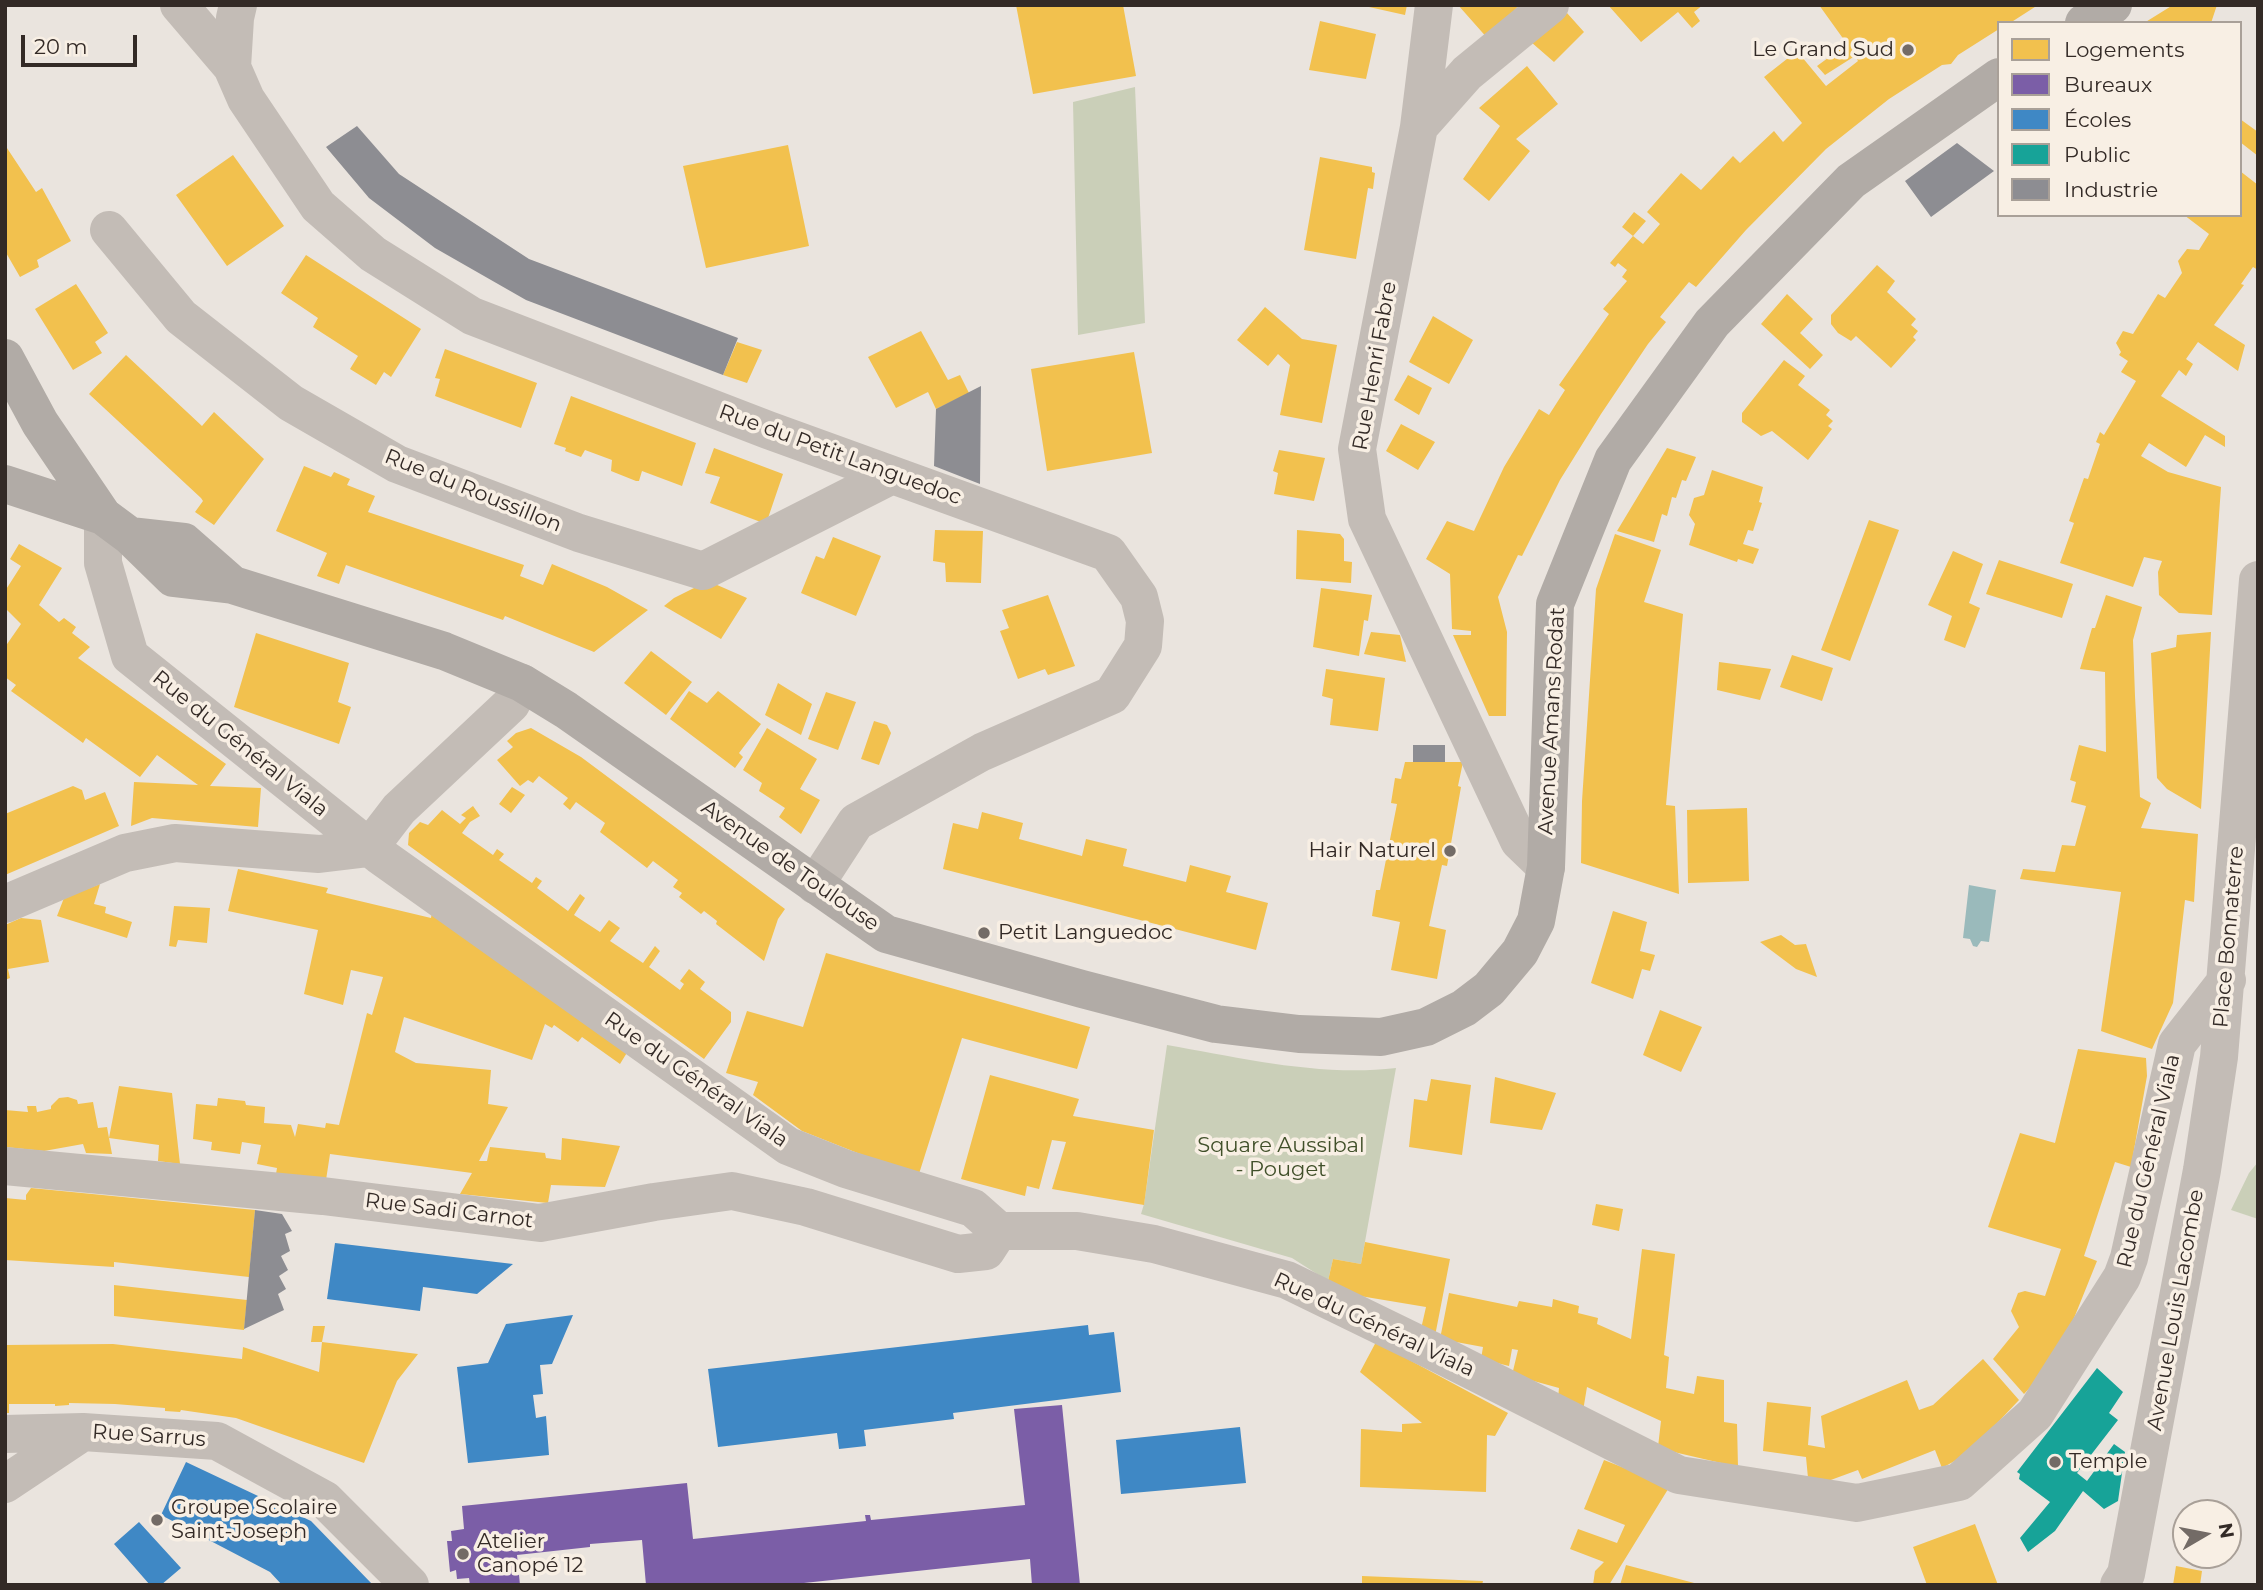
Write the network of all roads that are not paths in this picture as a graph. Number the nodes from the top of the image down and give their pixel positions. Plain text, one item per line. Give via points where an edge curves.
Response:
1 (179, 5) edge
2 (238, 5) edge
3 (1434, 5) edge
4 (1549, 5) edge
5 (2113, 5) edge
6 (2087, 21) edge
7 (232, 67) junction
8 (1997, 78) edge
9 (1419, 127) junction
10 (109, 230) dead end
11 (5, 358) edge
12 (892, 475) junction
13 (5, 484) edge
14 (117, 526) junction
15 (2258, 580) edge
16 (522, 684) junction
17 (2253, 706) edge
18 (369, 848) junction
19 (1546, 867) junction
20 (815, 885) junction
21 (5, 904) edge
22 (2227, 980) junction
23 (1464, 1008) joint
24 (5, 1166) edge
25 (2202, 1170) joint
26 (999, 1231) junction
27 (83, 1432) junction
28 (5, 1434) edge
29 (5, 1484) edge
30 (2125, 1581) edge
31 (410, 1585) edge

1 - 7 street
2 - 7 street, Rue du Petit Languedoc
3 - 9 street, Rue Henri Fabre
4 - 9 street via 1467,73
5 - 6 main road
7 - 12 street, Rue du Petit Languedoc via 246,99 318,206 373,254 472,316
8 - 19 main road, Avenue Amans Rodat via 1851,181 1712,323 1613,460 1555,604
9 - 19 street, Rue Henri Fabre via 1357,449 1367,519 1518,841
10 - 12 street, Rue du Roussillon via 181,317 291,403 397,464 579,533 703,570
11 - 14 main road via 40,423
12 - 20 street, Rue du Petit Languedoc via 1108,553 1139,597 1146,621 1143,646 1112,695 982,752 856,822
13 - 14 main road, Avenue de Toulouse
14 - 16 main road, Avenue de Toulouse via 173,578 233,585 444,651
14 - 18 street, Rue du Général Viala via 103,563 130,656
15 - 17 street, Place Bonnaterre
16 - 18 street via 511,704 399,809
16 - 20 main road, Avenue de Toulouse via 566,709
17 - 22 street, Place Bonnaterre
18 - 21 street via 319,855 175,843 125,853
18 - 26 street, Rue du Général Viala via 788,1146 973,1208
19 - 23 main road, Avenue Amans Rodat via 1536,921 1520,952 1489,989
20 - 23 main road, Avenue de Toulouse via 886,933 1216,1024 1381,1037 1426,1027
22 - 25 street, Place Bonnaterre
22 - 26 street, Rue du Général Viala via 2177,1044 2122,1277 2035,1414 1959,1482 1857,1503 1679,1475 1287,1280 1154,1244 1090,1233
24 - 26 street, Rue Sadi Carnot via 323,1196 540,1223 732,1191 806,1207 958,1254 986,1251
25 - 30 street, Avenue Louis Lacombe
27 - 28 street, Rue Sarrus
27 - 29 street
27 - 31 street, Rue Sarrus via 217,1441 325,1500

